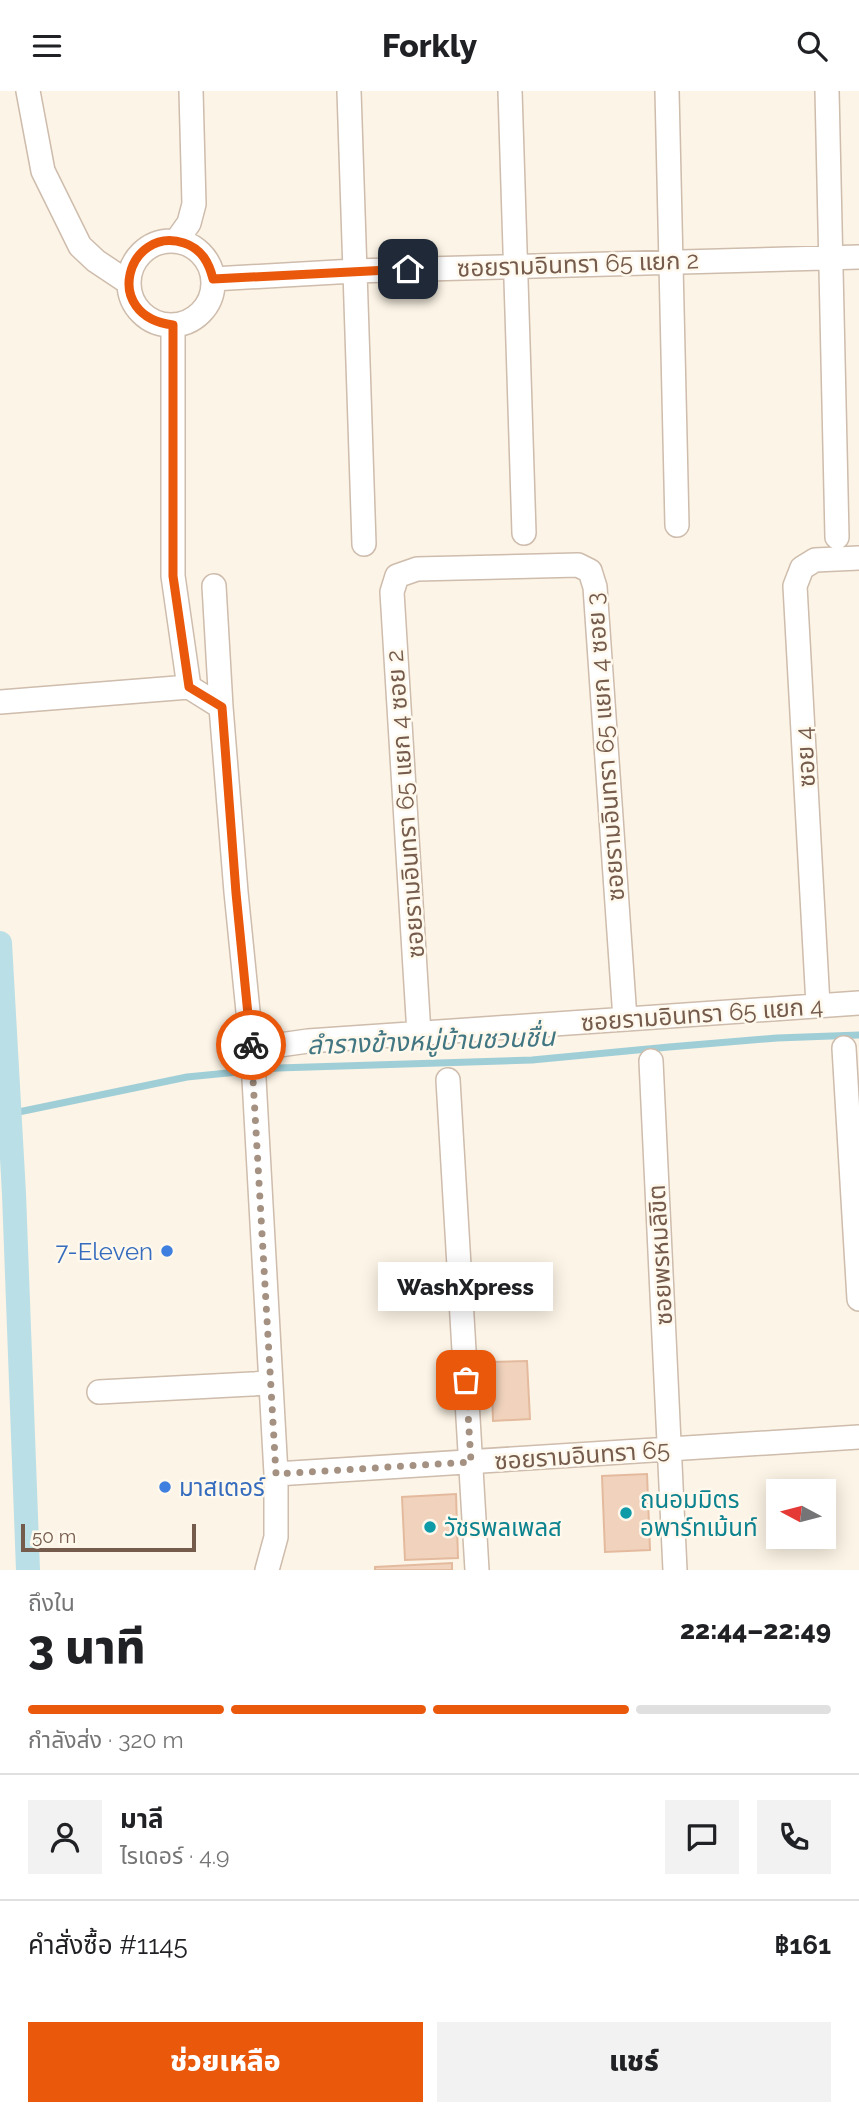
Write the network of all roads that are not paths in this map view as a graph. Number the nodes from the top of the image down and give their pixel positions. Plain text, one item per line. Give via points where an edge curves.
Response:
1 (28, 91) edge
2 (191, 91) edge
3 (349, 91) edge
4 (510, 91) edge
5 (667, 91) edge
6 (827, 91) edge
7 (177, 240) junction
8 (830, 257) junction
9 (859, 257) edge
10 (671, 261) junction
11 (514, 266) junction
12 (355, 271) junction
13 (213, 279) junction
14 (129, 283) junction
15 (173, 325) junction
16 (677, 525) dead end
17 (524, 533) dead end
18 (837, 537) dead end
19 (364, 544) dead end
20 (859, 558) edge
21 (397, 576) joint
22 (215, 586) dead end
23 (189, 687) junction
24 (0, 702) edge
25 (222, 707) junction
26 (859, 1003) edge
27 (818, 1005) junction
28 (625, 1019) junction
29 (419, 1034) junction
30 (844, 1048) dead end
31 (253, 1055) junction
32 (650, 1061) dead end
33 (448, 1080) dead end
34 (859, 1299) edge
35 (269, 1383) junction
36 (99, 1392) dead end
37 (859, 1437) edge
38 (669, 1449) junction
39 (471, 1462) junction
40 (276, 1474) junction
41 (267, 1570) edge
42 (477, 1570) edge
43 (675, 1570) edge

1 - 14 street via 43,171 80,246
2 - 7 street via 194,204 189,223
3 - 12 street
4 - 11 street
5 - 10 street
6 - 8 street
7 - 13 street via 202,254
7 - 14 street via 163,241 138,256
8 - 9 street, ซอยรามอินทรา 65 แยก 2
8 - 10 street, ซอยรามอินทรา 65 แยก 2
8 - 18 street
10 - 11 street, ซอยรามอินทรา 65 แยก 2
10 - 16 street
11 - 12 street, ซอยรามอินทรา 65 แยก 2
11 - 17 street
12 - 13 street, ซอยรามอินทรา 65 แยก 2
12 - 19 street
13 - 15 street via 212,293 198,316
14 - 15 street via 137,308 147,318
15 - 23 street via 173,576
20 - 27 street, ซอย 4 via 814,560 802,568 795,586
21 - 28 street, ซอยรามอินทรา 65 แยก 4 ซอย 3 via 417,569 578,565 590,571 595,587
21 - 29 street, ซอยรามอินทรา 65 แยก 4 ซอย 2 via 392,592
22 - 25 street
23 - 24 street
23 - 25 street
25 - 31 street
26 - 27 street, ซอยรามอินทรา 65 แยก 4
27 - 28 street, ซอยรามอินทรา 65 แยก 4
28 - 29 street, ซอยรามอินทรา 65 แยก 4
29 - 31 street, ซอยรามอินทรา 65 แยก 4 via 308,1041
30 - 34 street
31 - 35 street
32 - 38 street, ซอยพรหมลิขิต
33 - 39 street
35 - 36 street
35 - 40 street
37 - 38 street, ซอยรามอินทรา 65
38 - 39 street, ซอยรามอินทรา 65
38 - 43 street, ซอยพรหมลิขิต
39 - 40 street, ซอยรามอินทรา 65
39 - 42 street
40 - 41 street via 276,1537

